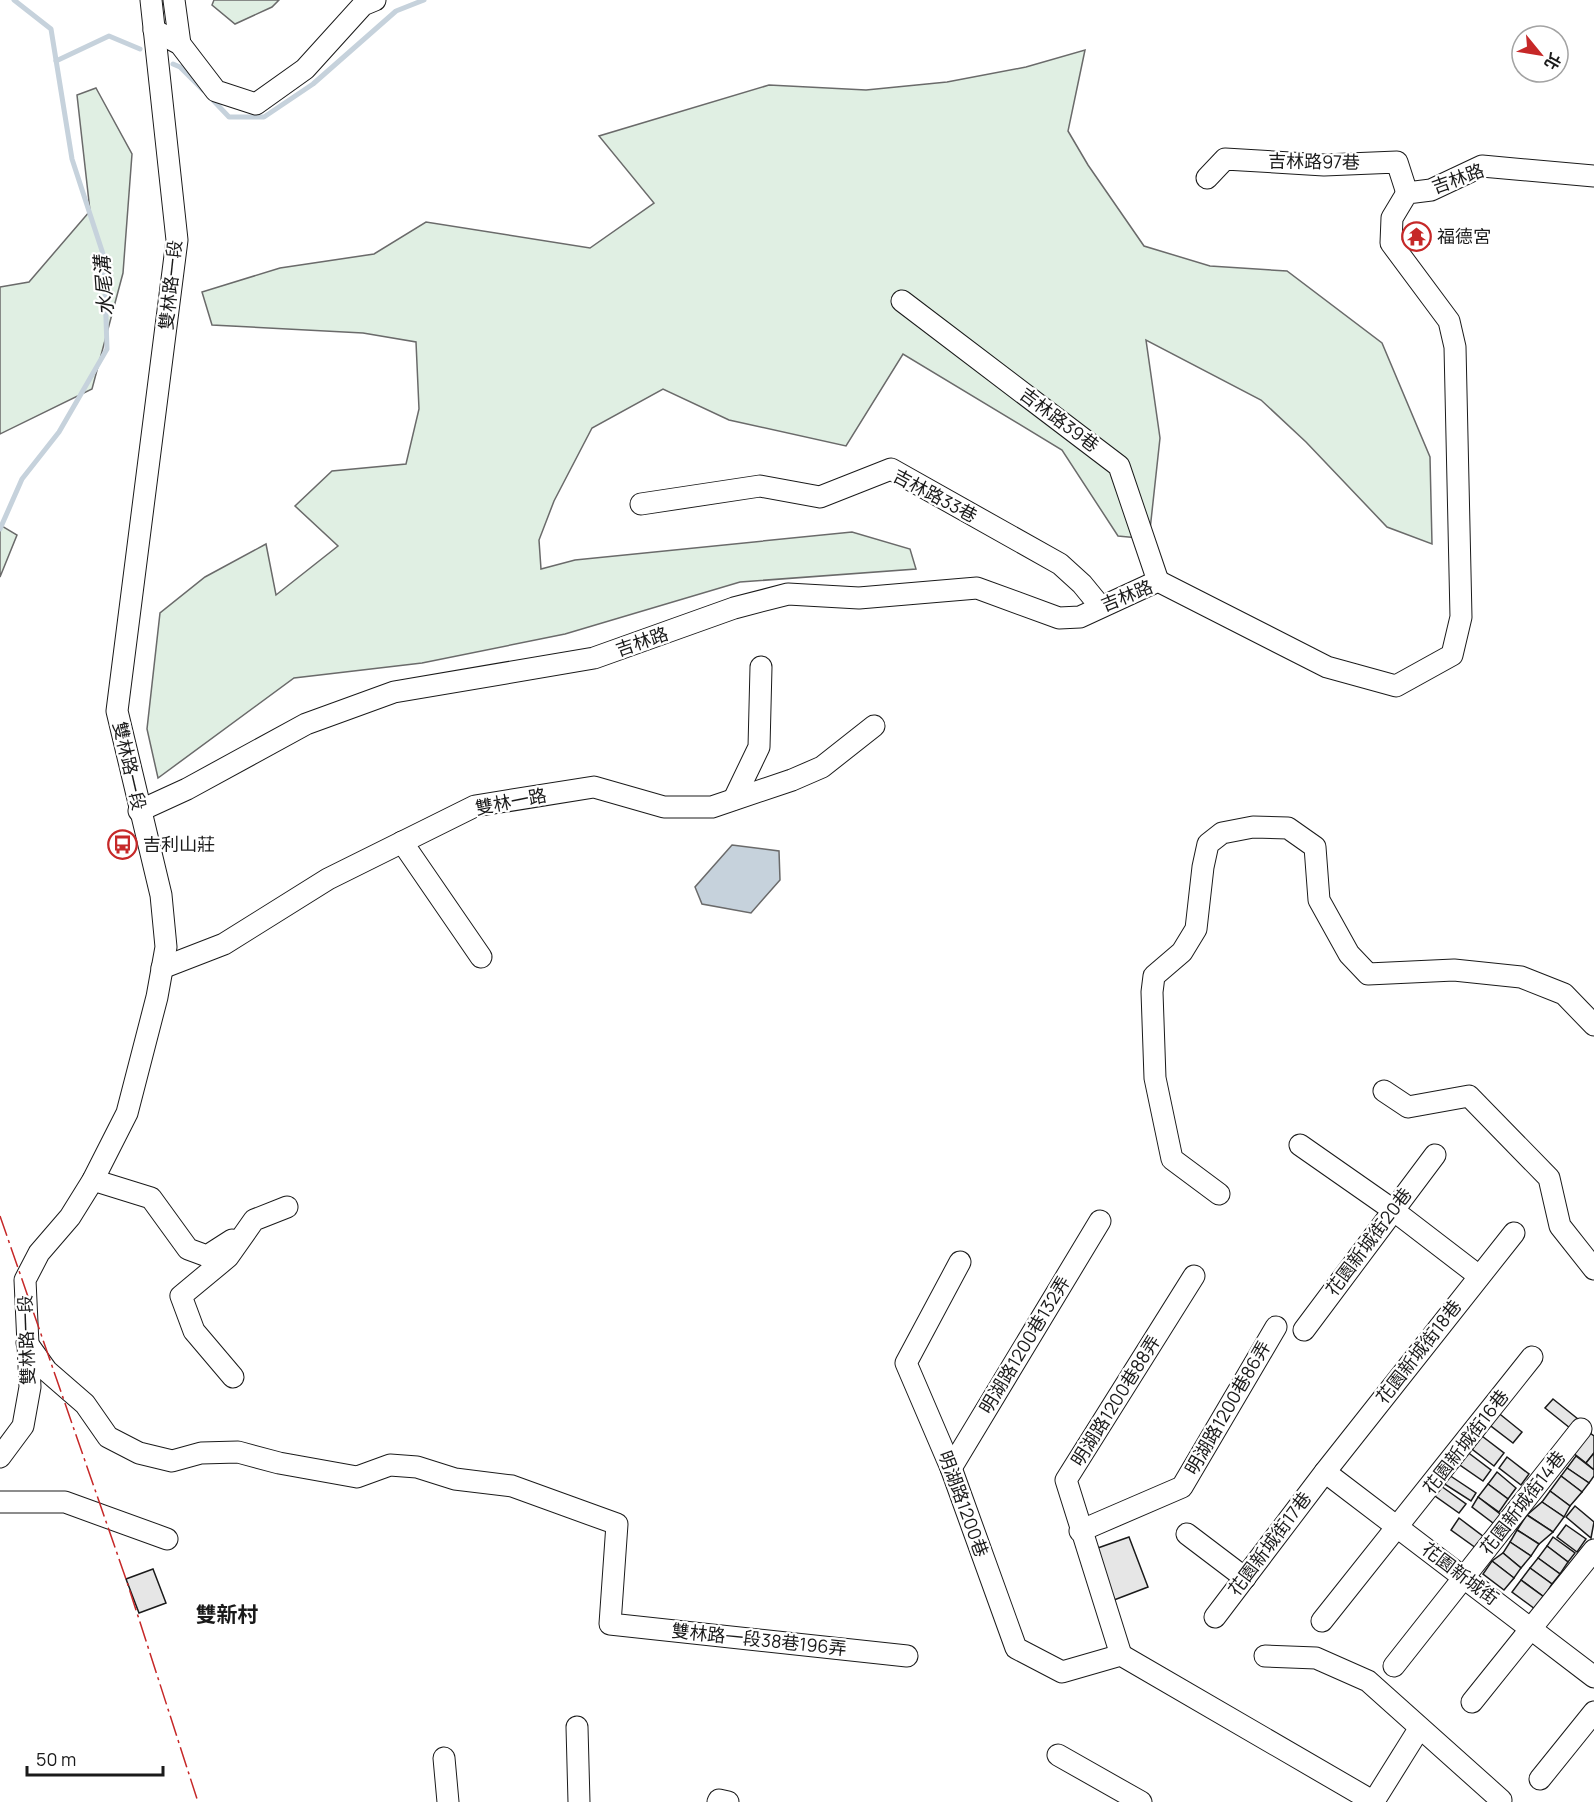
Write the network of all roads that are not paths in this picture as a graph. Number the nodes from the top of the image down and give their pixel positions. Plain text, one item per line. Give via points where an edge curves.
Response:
1 (150, 0) edge
2 (174, 0) edge
3 (375, 0) edge
4 (154, 30) junction
5 (180, 44) junction
6 (1594, 176) edge
7 (1207, 178) dead end
8 (1407, 193) junction
9 (902, 301) dead end
10 (641, 504) dead end
11 (1158, 581) junction
12 (1100, 606) junction
13 (761, 667) dead end
14 (874, 726) dead end
15 (734, 799) junction
16 (139, 811) junction
17 (402, 842) junction
18 (481, 957) dead end
19 (162, 968) junction
20 (1594, 1025) edge
21 (1384, 1091) dead end
22 (1300, 1145) dead end
23 (1435, 1155) dead end
24 (93, 1180) junction
25 (1219, 1194) dead end
26 (287, 1207) dead end
27 (1393, 1210) junction
28 (1100, 1221) dead end
29 (1514, 1233) dead end
30 (242, 1234) junction
31 (960, 1262) dead end
32 (1594, 1269) edge
33 (1194, 1276) dead end
34 (1479, 1276) junction
35 (1276, 1326) dead end
36 (1304, 1330) dead end
37 (26, 1342) junction
38 (1532, 1357) dead end
39 (233, 1377) dead end
40 (1581, 1429) dead end
41 (0, 1456) edge
42 (951, 1468) junction
43 (1325, 1472) junction
44 (0, 1502) edge
45 (1399, 1527) junction
46 (1080, 1531) junction
47 (1187, 1534) dead end
48 (167, 1539) dead end
49 (1594, 1550) edge
50 (1245, 1578) junction
51 (1466, 1578) junction
52 (1215, 1617) dead end
53 (1322, 1621) dead end
54 (1533, 1629) junction
55 (1121, 1655) junction
56 (907, 1656) dead end
57 (1265, 1656) dead end
58 (1394, 1666) dead end
59 (1594, 1677) edge
60 (1472, 1702) dead end
61 (1594, 1712) edge
62 (577, 1727) dead end
63 (1419, 1729) junction
64 (1058, 1755) dead end
65 (444, 1758) dead end
66 (1540, 1779) dead end
67 (1501, 1800) dead end
68 (448, 1802) edge
69 (579, 1802) edge
70 (718, 1802) edge
71 (728, 1802) edge
72 (1141, 1802) edge
73 (1374, 1802) edge

1 - 4 street, 雙林路一段
2 - 5 street
3 - 5 street via 363,5 305,69 256,104 216,91
4 - 5 street
4 - 16 street, 雙林路一段 via 177,240 117,711
6 - 8 street, 吉林路 via 1482,166 1431,190
7 - 8 street, 吉林路97巷 via 1225,159 1324,165 1397,162
8 - 11 street, 吉林路 via 1392,218 1391,243 1449,321 1455,347 1461,618 1452,655 1396,686 1327,666
9 - 11 street, 吉林路39巷 via 1119,466
10 - 12 street, 吉林路33巷 via 760,486 820,497 891,469 1060,564
11 - 12 street, 吉林路
12 - 16 street, 吉林路 via 1080,617 1059,618 977,588 859,598 788,594 734,608 594,658 394,692 306,724
13 - 15 street via 759,747
14 - 15 street, 雙林一路 via 822,766
15 - 17 street, 雙林一路 via 712,807 664,807 594,787 475,806
16 - 19 street, 雙林路一段 via 161,895 166,947
17 - 18 street
17 - 19 street, 雙林一路 via 328,879 224,944
19 - 24 street, 雙林路一段 via 127,1113
20 - 25 street via 1564,994 1521,977 1454,970 1368,974 1349,954 1319,900 1314,847 1288,828 1253,827 1222,833 1209,844 1196,929 1182,952 1154,976 1152,992 1155,1078 1172,1159
21 - 32 street via 1408,1107 1469,1096 1549,1178 1560,1226
22 - 27 street
23 - 27 street, 花園新城街20巷
24 - 30 street via 151,1198 188,1249 207,1256
24 - 37 street, 雙林路一段 via 70,1217 39,1253 25,1280
26 - 30 street via 254,1220
27 - 34 street
27 - 36 street, 花園新城街20巷
28 - 42 street, 明湖路1200巷132弄
29 - 34 street, 花園新城街18巷
30 - 39 street via 228,1257 181,1296 194,1331
31 - 42 street, 明湖路1200巷 via 906,1363
33 - 46 street, 明湖路1200巷88弄 via 1066,1480
34 - 43 street, 花園新城街18巷
35 - 46 street, 明湖路1200巷86弄 via 1182,1487
37 - 41 street, 雙林路一段 via 30,1387 23,1426
37 - 56 street, 雙林路一段38巷196弄 via 47,1371 84,1404 108,1437 139,1453 172,1461 201,1453 238,1452 357,1478 390,1465 417,1467 455,1479 512,1486 617,1524 610,1624
38 - 45 street, 花園新城街16巷
40 - 51 street, 花園新城街14巷
42 - 55 street, 明湖路1200巷 via 1016,1648 1062,1672
43 - 45 street, 花園新城街
43 - 50 street, 花園新城街17巷
44 - 48 street via 65,1502
45 - 51 street, 花園新城街
45 - 53 street, 花園新城街16巷
46 - 55 street
47 - 50 street
49 - 54 street
50 - 52 street, 花園新城街17巷
51 - 54 street, 花園新城街
51 - 58 street, 花園新城街14巷
54 - 59 street, 花園新城街
54 - 60 street
55 - 73 street
57 - 63 street via 1316,1658 1368,1681
61 - 66 street
62 - 69 street
63 - 67 street
63 - 73 street
64 - 72 street
65 - 68 street
70 - 71 street

